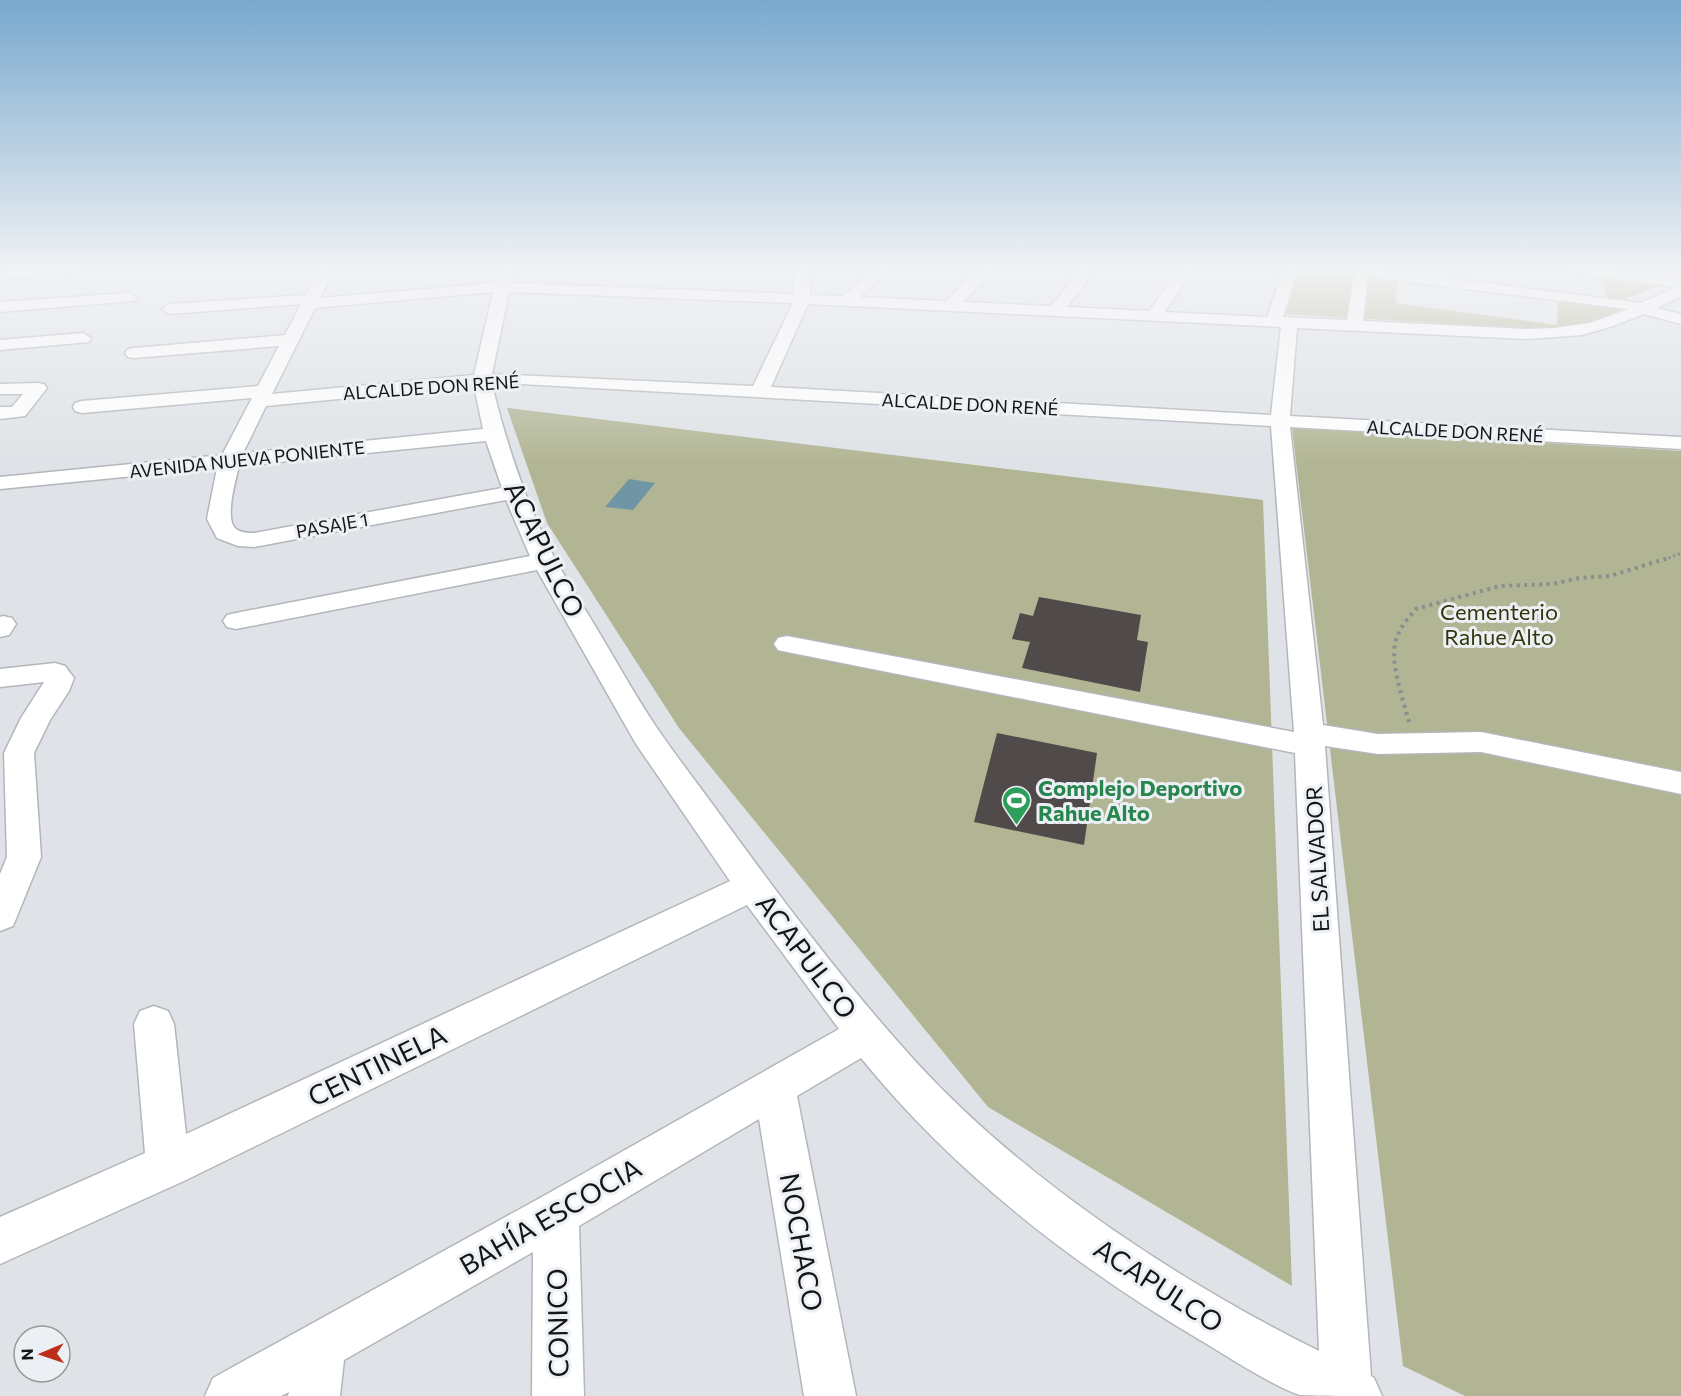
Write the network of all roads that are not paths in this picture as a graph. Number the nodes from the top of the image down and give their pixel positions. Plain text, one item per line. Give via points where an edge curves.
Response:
1 (294, 334) edge
2 (485, 334) edge
3 (786, 334) edge
4 (1281, 334) edge
5 (83, 338) dead end
6 (291, 340) junction
7 (0, 345) edge
8 (134, 353) dead end
9 (482, 380) junction
10 (0, 389) edge
11 (759, 393) junction
12 (262, 396) junction
13 (82, 407) dead end
14 (0, 413) edge
15 (1280, 421) junction
16 (494, 434) junction
17 (1681, 443) edge
18 (229, 461) junction
19 (0, 483) edge
20 (514, 492) junction
21 (544, 561) junction
22 (236, 621) dead end
23 (787, 644) dead end
24 (0, 678) edge
25 (1309, 740) junction
26 (1681, 783) edge
27 (753, 886) junction
28 (0, 916) edge
29 (154, 1024) dead end
30 (866, 1034) junction
31 (775, 1087) junction
32 (168, 1165) junction
33 (556, 1214) junction
34 (0, 1241) edge
35 (321, 1345) junction
36 (1350, 1394) edge
37 (231, 1396) edge
38 (314, 1396) edge
39 (558, 1396) edge
40 (830, 1396) edge

1 - 6 street, PASAJE 1
2 - 9 street, ACAPULCO
3 - 11 street
4 - 15 street, EL SALVADOR
5 - 7 street
6 - 8 street
6 - 12 street, PASAJE 1
9 - 11 street, ALCALDE DON RENÉ via 504,378
9 - 12 street, ALCALDE DON RENÉ
9 - 16 street, ACAPULCO
10 - 14 street via 38,388 18,412
11 - 15 street, ALCALDE DON RENÉ
12 - 13 street, ALCALDE DON RENÉ
12 - 18 street, PASAJE 1
15 - 17 street, ALCALDE DON RENÉ
15 - 25 street, EL SALVADOR
16 - 18 street, AVENIDA NUEVA PONIENTE
16 - 20 street, ACAPULCO
18 - 19 street, AVENIDA NUEVA PONIENTE
18 - 20 street, PASAJE 1 via 218,519 225,533 238,539 254,540
20 - 21 street, ACAPULCO
21 - 22 street
21 - 27 street, ACAPULCO via 647,737
23 - 25 street
24 - 28 street via 55,672 60,678 19,753 24,857
25 - 26 street via 1378,744 1481,742
25 - 36 street, EL SALVADOR
27 - 30 street, ACAPULCO
27 - 32 street, CENTINELA
29 - 32 street
30 - 31 street, BAHÍA ESCOCIA
30 - 36 street, ACAPULCO via 946,1122 1050,1212 1186,1305
31 - 33 street, BAHÍA ESCOCIA
31 - 40 street, NOCHACO
32 - 34 street, CENTINELA
33 - 35 street, BAHÍA ESCOCIA
33 - 39 street, CONICO
35 - 37 street, BAHÍA ESCOCIA
35 - 38 street

